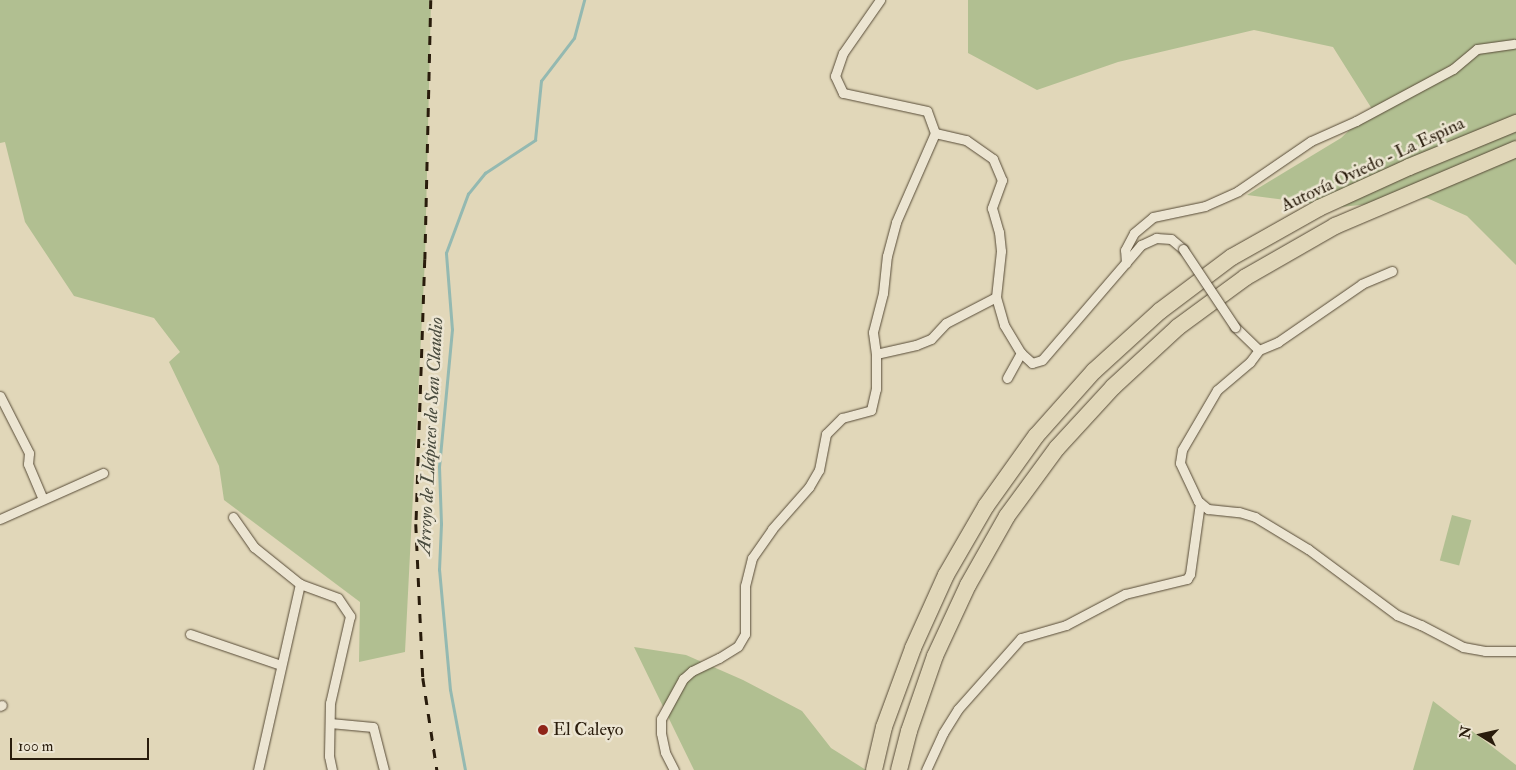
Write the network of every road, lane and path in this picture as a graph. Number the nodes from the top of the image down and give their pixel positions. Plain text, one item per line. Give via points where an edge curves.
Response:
1 (880, 0) edge
2 (1514, 44) dead end
3 (1516, 123) edge
4 (935, 133) junction
5 (1516, 149) edge
6 (1126, 263) junction
7 (1392, 271) dead end
8 (996, 297) junction
9 (1259, 350) junction
10 (1021, 353) junction
11 (876, 354) junction
12 (1007, 378) dead end
13 (0, 396) edge
14 (103, 473) dead end
15 (43, 499) junction
16 (1200, 503) junction
17 (233, 517) dead end
18 (0, 519) edge
19 (300, 584) junction
20 (190, 634) dead end
21 (1516, 651) edge
22 (281, 665) junction
23 (330, 723) junction
24 (258, 770) edge
25 (332, 770) edge
26 (384, 770) edge
27 (674, 770) edge
28 (874, 770) edge
29 (899, 770) edge
30 (926, 770) edge

1 - 4 street via 842,53 835,76 843,93 927,111
2 - 6 street via 1478,50 1453,69 1356,121 1311,141 1238,191 1205,206 1154,217 1134,233 1125,250
3 - 28 highway, Autovía Oviedo - La Espina via 1319,208 1232,257 1160,311 1094,371 1036,436 986,506 946,575 913,648 884,728
4 - 8 street via 966,140 993,159 1002,180 992,208 1002,252
4 - 11 street via 896,222 873,332
5 - 29 highway via 1334,226 1246,276 1178,327 1113,387 1057,448 1007,516 968,585 935,656
6 - 9 street, bridge via 1141,245 1156,238 1171,239 1183,249 1235,327
6 - 10 street via 1042,360 1032,363
7 - 9 street via 1362,284 1278,342
8 - 10 street via 1004,324
8 - 11 street via 946,322 931,338 916,345
9 - 16 street via 1217,390 1182,450 1180,463
10 - 12 street
11 - 27 street via 876,390 871,410 842,418 826,434 819,470 809,487 772,529 752,558 745,586 745,634 738,646 683,679 661,719 665,752
13 - 15 street via 30,453 28,464
14 - 15 street
15 - 18 street
16 - 21 street via 1208,509 1255,517 1308,549 1397,615 1464,647
16 - 30 street via 1190,574 1186,579 1125,594 1066,625 1021,638 958,709
17 - 19 street via 254,547
19 - 22 street
19 - 23 street via 338,598 350,616 330,703
20 - 22 street
22 - 24 street
23 - 25 street
23 - 26 street via 373,727

